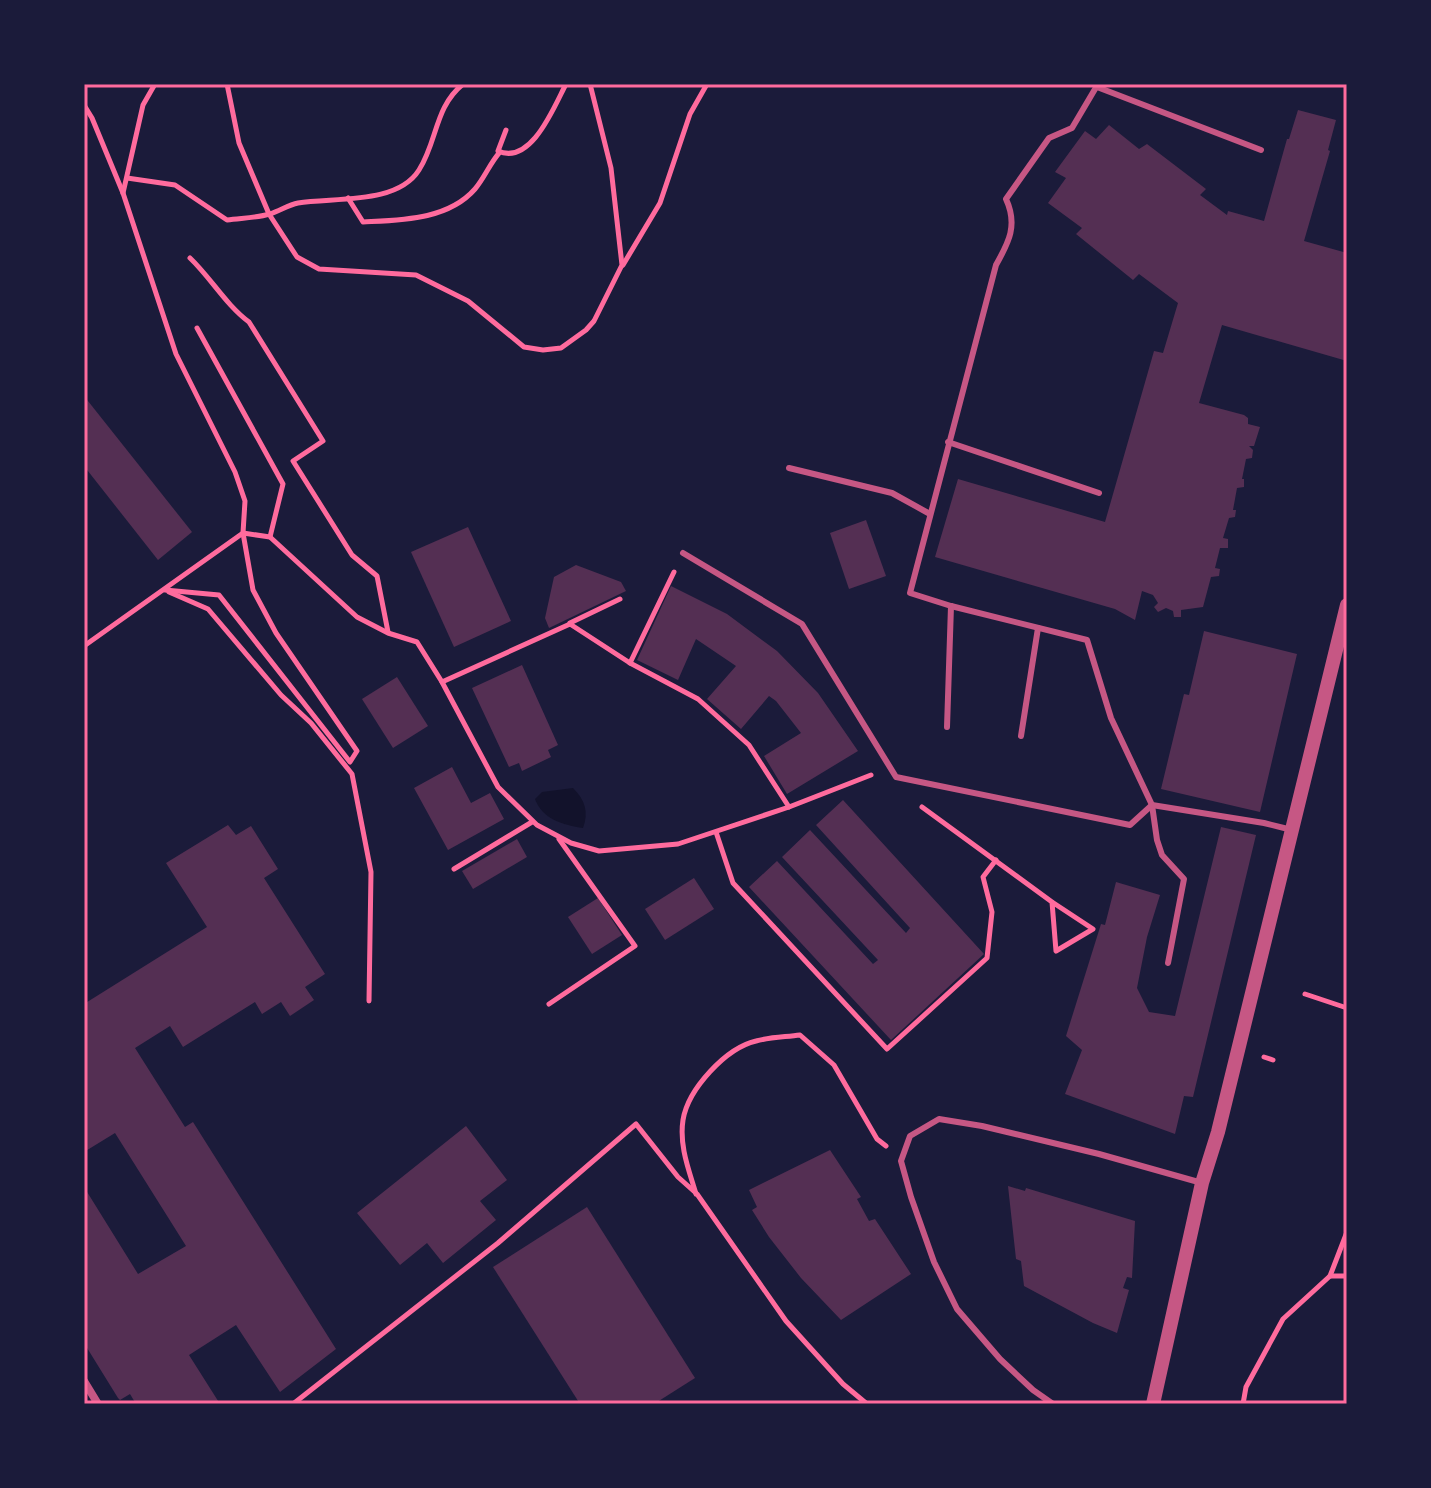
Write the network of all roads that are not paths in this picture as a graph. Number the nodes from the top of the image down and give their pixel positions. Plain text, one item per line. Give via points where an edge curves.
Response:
1 (1098, 85) edge
2 (1261, 150) dead end
3 (948, 442) junction
4 (789, 468) dead end
5 (1099, 493) dead end
6 (930, 514) junction
7 (683, 553) dead end
8 (1347, 605) edge
9 (951, 606) junction
10 (1038, 628) junction
11 (1342, 645) edge
12 (947, 727) dead end
13 (1021, 736) dead end
14 (1152, 805) junction
15 (1292, 830) junction
16 (1168, 963) dead end
17 (1202, 1183) junction
18 (84, 1381) edge
19 (98, 1404) edge
20 (1053, 1404) edge
21 (1153, 1404) edge

1 - 2 lane
1 - 3 lane via 1072,128 1049,138 1006,199 1013,227 996,265
3 - 5 lane
3 - 6 lane
4 - 6 lane via 892,493
6 - 9 lane via 910,593
7 - 14 lane via 802,624 896,777 1130,825
8 - 11 street
9 - 10 lane
9 - 12 lane
10 - 13 lane
10 - 14 lane via 1087,640 1111,718
11 - 15 street
14 - 15 lane
14 - 16 lane via 1162,855 1184,879
15 - 17 street
17 - 20 lane via 939,1119 910,1136 901,1161 934,1262 957,1309 1000,1359
17 - 21 street
18 - 19 street

